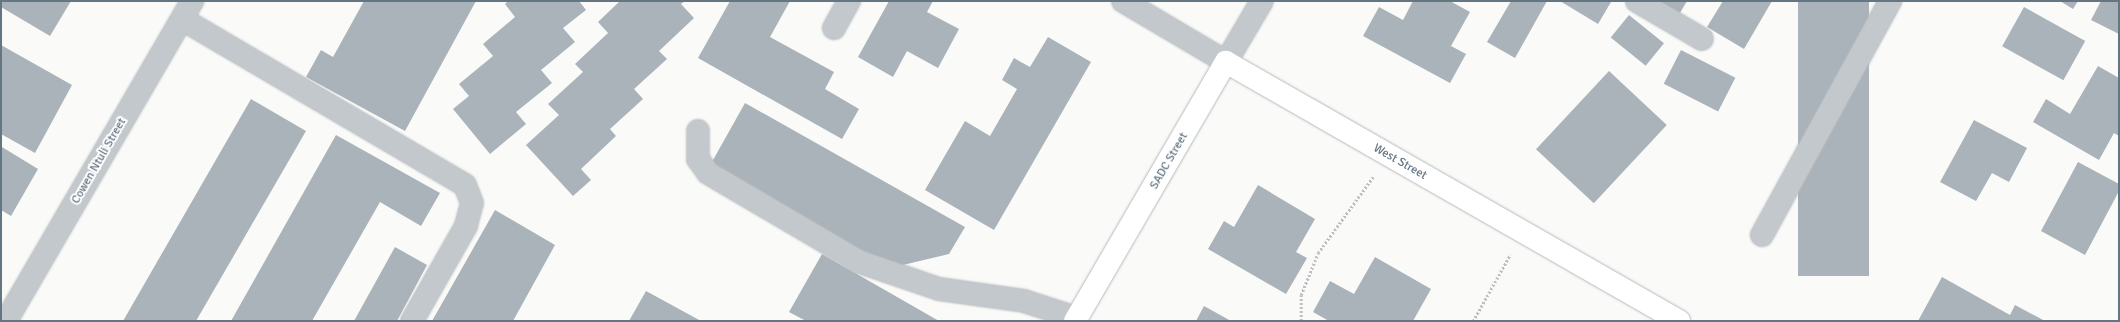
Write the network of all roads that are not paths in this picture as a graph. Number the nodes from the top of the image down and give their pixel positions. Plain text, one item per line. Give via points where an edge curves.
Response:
1 (849, 1) edge
2 (1123, 1) edge
3 (1262, 1) edge
4 (1637, 1) edge
5 (1890, 1) edge
6 (187, 10) edge
7 (834, 28) dead end
8 (1702, 39) dead end
9 (1226, 62) junction
10 (698, 131) dead end
11 (1762, 236) dead end
12 (1076, 320) edge
13 (6, 321) edge
14 (412, 321) edge
15 (1679, 321) edge

1 - 7 street
2 - 9 street, West Street
3 - 9 street, SADC Street
4 - 8 street
5 - 11 street
6 - 13 street, Cowen Ntuli Street
6 - 14 street via 465,185 472,203 466,226
9 - 12 main road, SADC Street
9 - 15 main road, West Street
10 - 12 street via 698,159 708,173 860,262 939,289 1024,301

